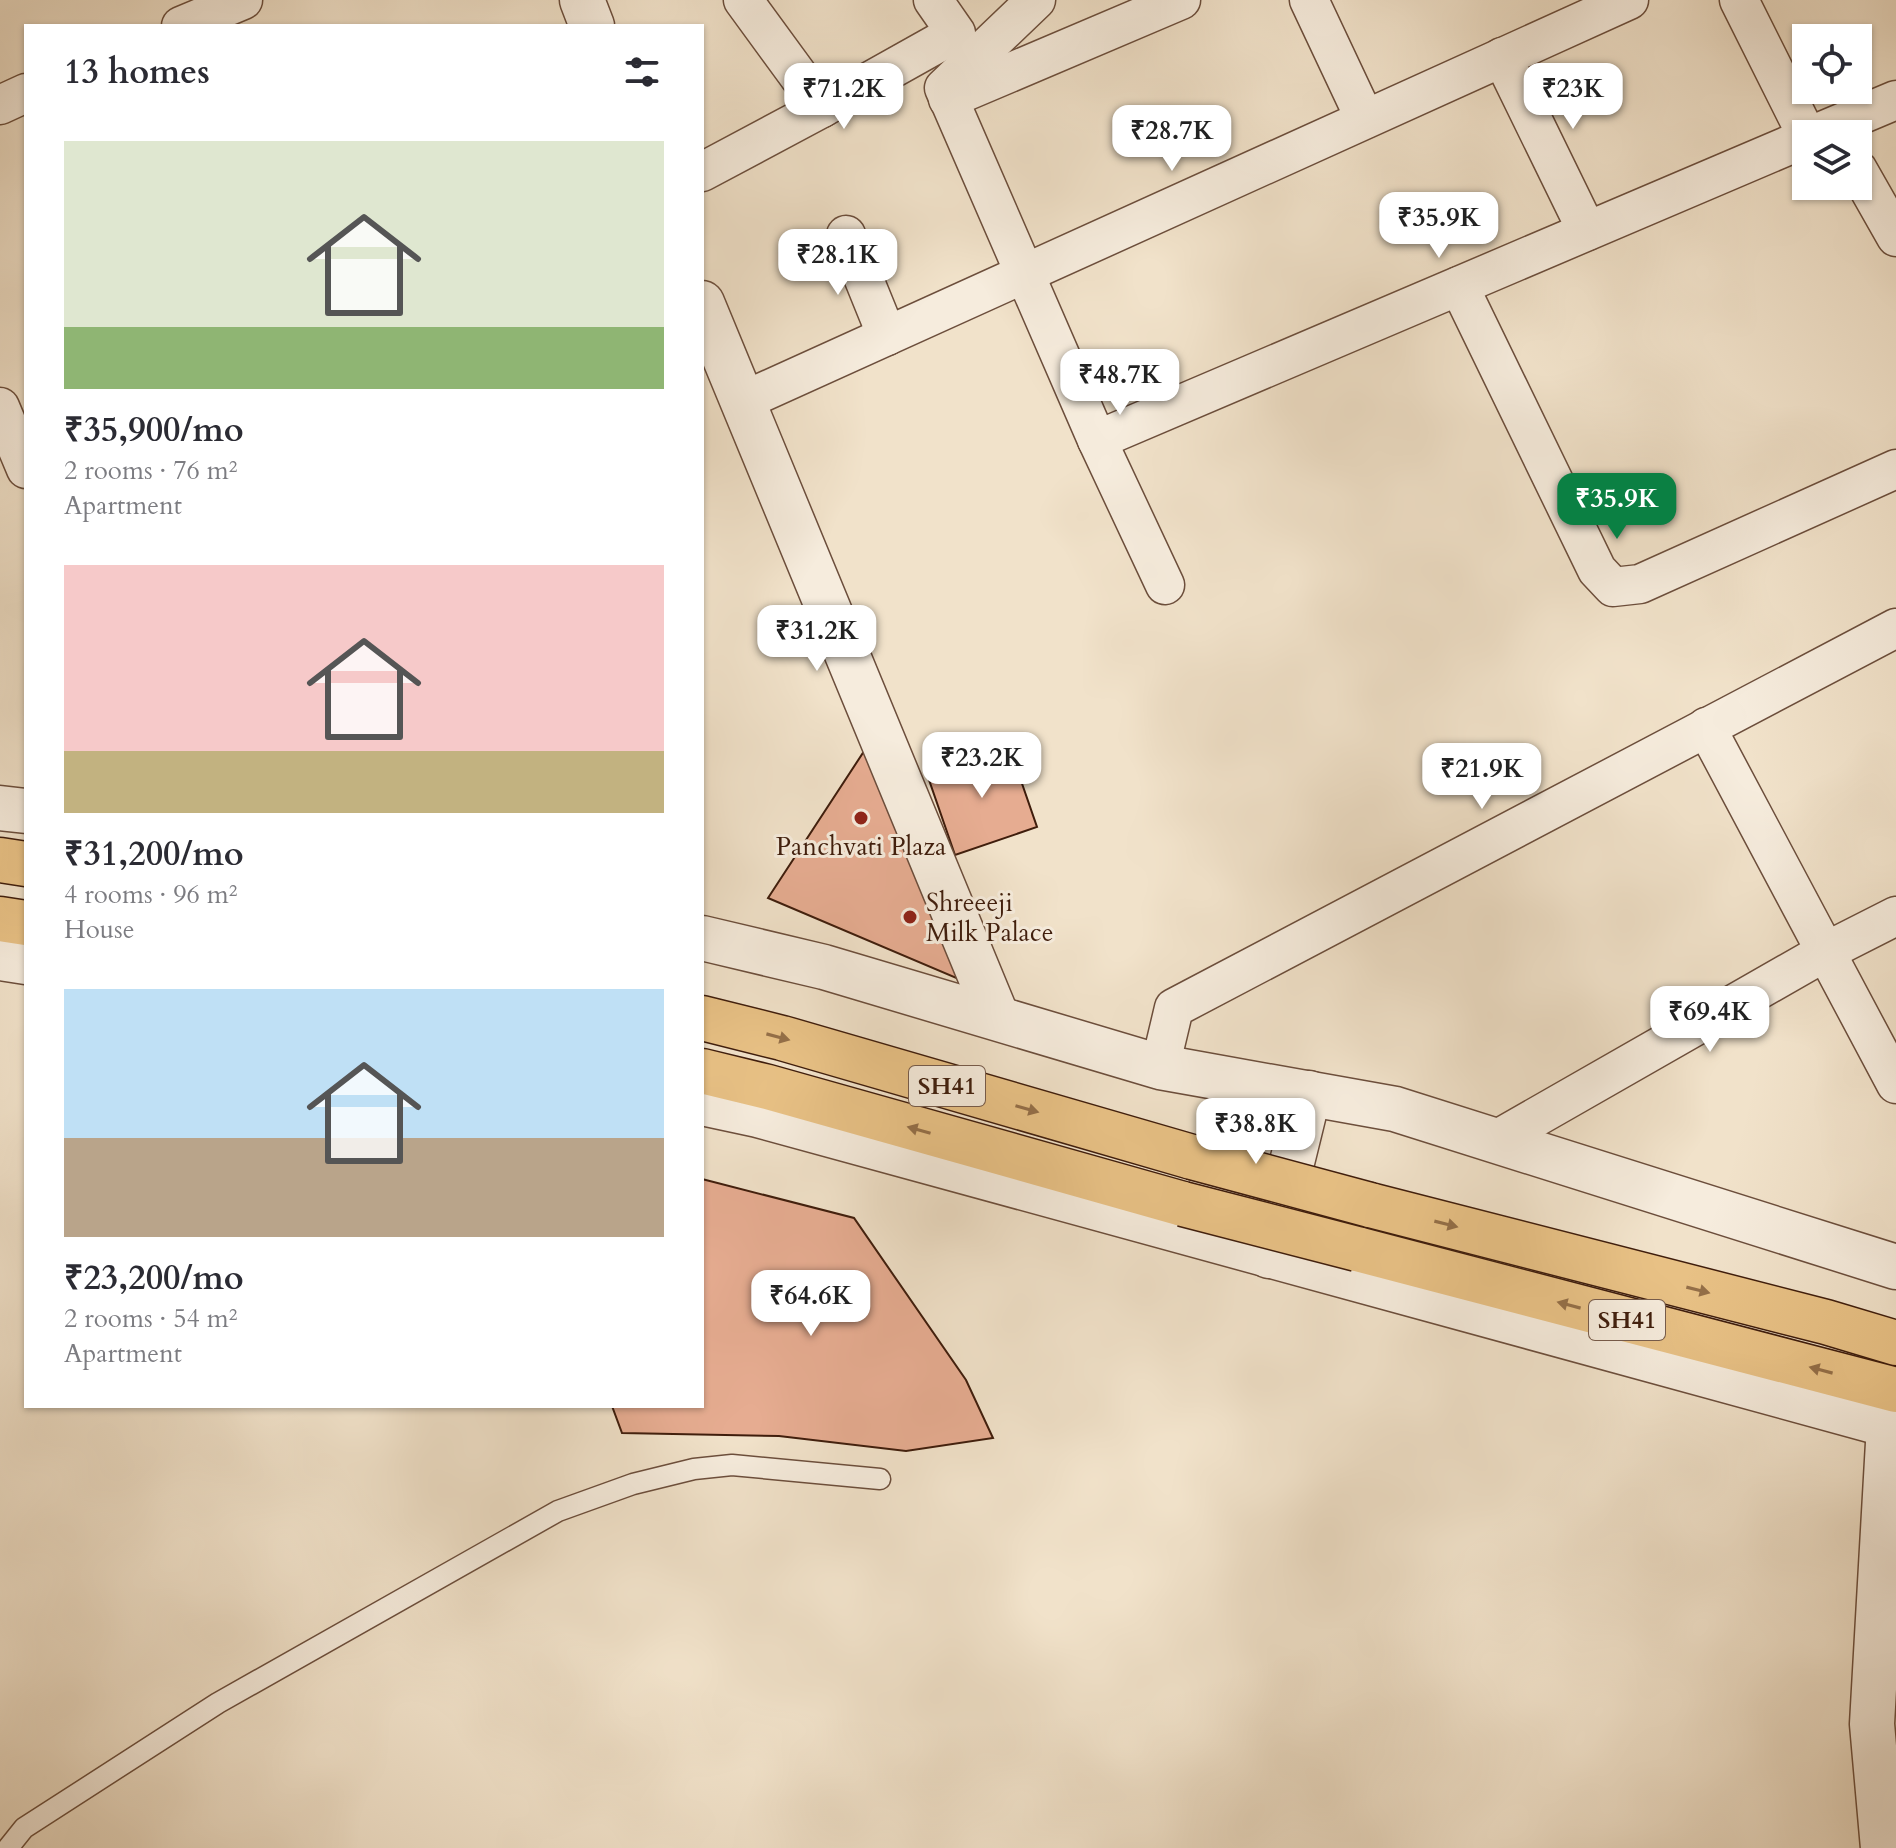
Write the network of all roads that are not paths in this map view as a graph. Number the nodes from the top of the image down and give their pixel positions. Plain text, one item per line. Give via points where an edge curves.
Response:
1 (243, 0) edge
2 (582, 0) edge
3 (743, 0) edge
4 (933, 0) edge
5 (1036, 0) edge
6 (1181, 0) edge
7 (1309, 0) edge
8 (1629, 0) edge
9 (1739, 0) edge
10 (186, 24) edge
11 (591, 24) edge
12 (1502, 57) junction
13 (24, 94) edge
14 (948, 99) junction
15 (1896, 100) edge
16 (0, 105) edge
17 (822, 108) junction
18 (1365, 119) junction
19 (1812, 120) edge
20 (1850, 120) edge
21 (1792, 145) edge
22 (704, 171) edge
23 (1872, 195) edge
24 (1587, 231) junction
25 (846, 235) dead end
26 (1896, 237) edge
27 (1023, 274) junction
28 (1459, 286) junction
29 (707, 332) edge
30 (887, 336) junction
31 (741, 402) junction
32 (0, 407) edge
33 (1097, 440) junction
34 (24, 464) edge
35 (1896, 469) edge
36 (1165, 585) dead end
37 (1896, 628) edge
38 (1706, 727) junction
39 (0, 808) edge
40 (24, 811) edge
41 (0, 860) edge
42 (24, 864) edge
43 (1896, 916) edge
44 (0, 919) edge
45 (24, 923) edge
46 (704, 938) edge
47 (1825, 952) junction
48 (0, 958) edge
49 (24, 962) edge
50 (997, 1017) junction
51 (704, 1018) edge
52 (1160, 1067) junction
53 (704, 1071) edge
54 (1896, 1084) edge
55 (1309, 1093) junction
56 (704, 1103) edge
57 (1496, 1140) junction
58 (1269, 1256) junction
59 (1896, 1267) edge
60 (1896, 1343) edge
61 (1894, 1414) edge
62 (880, 1479) dead end
63 (8, 1848) edge
64 (1883, 1848) edge

1 - 10 street
2 - 11 street
3 - 17 street
4 - 17 street via 956,33
5 - 14 street via 944,88
6 - 14 street
7 - 18 street
8 - 12 street
9 - 19 street
12 - 18 street
12 - 24 street
13 - 16 street
14 - 27 street
15 - 20 street
17 - 22 street
18 - 27 street
21 - 24 street
23 - 26 street
24 - 28 street
25 - 30 street
27 - 30 street
27 - 33 street
28 - 33 street
28 - 35 street via 1597,570 1613,587 1640,584
29 - 31 street
30 - 31 street
31 - 50 street
32 - 34 street
33 - 36 street
37 - 38 street
38 - 47 street
38 - 52 street via 1174,1008
39 - 40 street
41 - 42 main road
43 - 47 street
44 - 45 main road
46 - 50 street
47 - 54 street
47 - 57 street
48 - 49 street
50 - 52 street
51 -> 60 main road, SH41, bridge via 1192,1157
52 - 55 street
61 -> 53 main road, SH41, bridge via 1357,1249
55 - 57 street via 1395,1109
55 - 58 street
56 - 58 street
57 - 59 street
58 - 61 street
61 - 64 street via 1872,1724
62 - 63 lane via 720,1466 633,1484 558,1511 218,1703 24,1828

